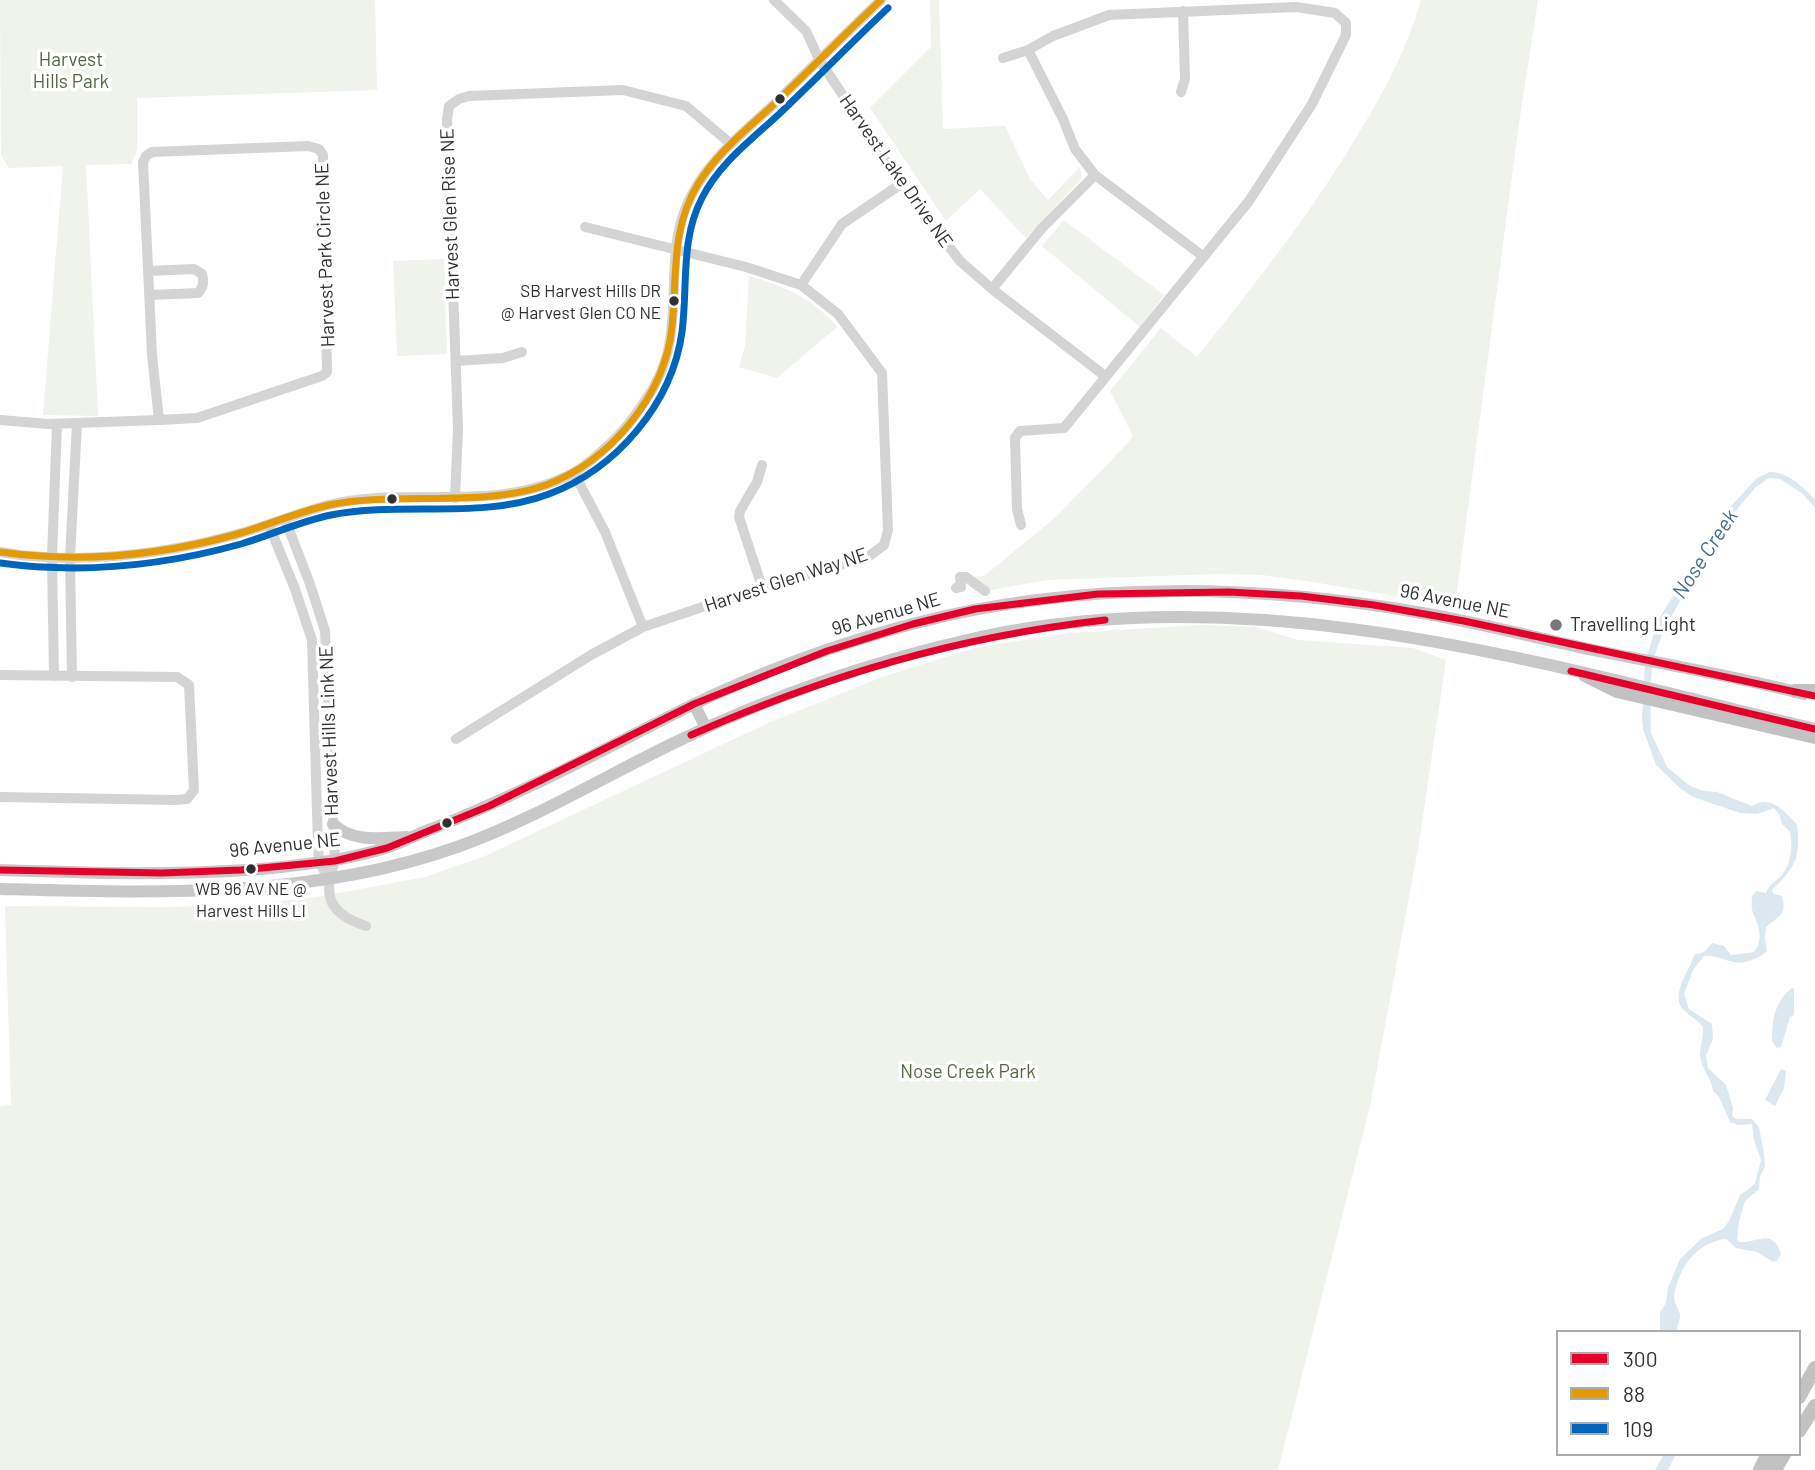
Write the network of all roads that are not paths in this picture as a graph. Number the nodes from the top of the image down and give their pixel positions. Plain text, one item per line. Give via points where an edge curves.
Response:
1 (774, 0) edge
2 (881, 0) edge
3 (1183, 11) junction
4 (1028, 50) junction
5 (1003, 58) dead end
6 (819, 59) junction
7 (1181, 92) dead end
8 (731, 144) junction
9 (1095, 176) junction
10 (901, 184) junction
11 (584, 228) dead end
12 (674, 250) junction
13 (1204, 257) junction
14 (149, 271) junction
15 (801, 285) junction
16 (992, 289) junction
17 (150, 295) junction
18 (522, 352) dead end
19 (456, 361) junction
20 (1105, 376) junction
21 (0, 420) edge
22 (159, 420) junction
23 (67, 424) junction
24 (762, 465) dead end
25 (574, 473) junction
26 (456, 498) junction
27 (285, 519) junction
28 (269, 525) junction
29 (1021, 525) dead end
30 (0, 552) edge
31 (52, 557) junction
32 (70, 557) junction
33 (762, 587) junction
34 (956, 588) dead end
35 (985, 591) dead end
36 (643, 627) junction
37 (0, 675) edge
38 (1586, 675) joint
39 (54, 676) junction
40 (72, 677) junction
41 (1795, 691) joint
42 (1815, 694) edge
43 (694, 704) junction
44 (1710, 709) junction
45 (706, 728) junction
46 (1815, 729) edge
47 (1815, 737) edge
48 (456, 739) dead end
49 (0, 797) edge
50 (333, 824) junction
51 (411, 837) junction
52 (335, 861) junction
53 (319, 862) junction
54 (0, 870) edge
55 (328, 879) junction
56 (0, 889) edge
57 (366, 926) dead end
58 (1815, 1368) edge
59 (1801, 1393) edge
60 (1815, 1406) edge
61 (1801, 1428) edge

1 - 6 street, Harvest Lake Drive NE via 806,32
2 - 6 street
3 - 4 street via 1109,15
3 - 7 street via 1185,79
3 - 13 street via 1296,8 1335,13 1346,23 1346,35 1312,104 1250,201
4 - 5 street
4 - 9 street via 1075,149
6 - 8 street
6 - 10 street, Harvest Lake Drive NE
8 - 12 street via 692,194
8 - 19 street, Harvest Glen Rise NE via 686,106 623,90 469,96 449,106
9 - 13 street
9 - 16 street via 1042,228
10 - 15 street via 842,223
10 - 16 street, Harvest Lake Drive NE via 960,261
11 - 12 street, Harvest Glen Way NE
12 - 15 street, Harvest Glen Way NE
12 - 25 street via 668,350 654,390 620,435
13 - 20 street
14 - 17 street, Harvest Park Circle NE
14 - 17 street via 194,269 204,282 198,293
14 - 22 street, Harvest Park Circle NE via 146,156 152,152 319,149 323,155 327,372 197,418
15 - 33 street, Harvest Glen Way NE via 838,314 882,373 888,530 884,545 868,557
16 - 20 street, Harvest Lake Drive NE
17 - 22 street, Harvest Park Circle NE
18 - 19 street
19 - 26 street, Harvest Glen Rise NE
20 - 29 street via 1064,428 1020,432 1015,438
21 - 23 street, Harvest Park Circle NE
22 - 23 street, Harvest Park Circle NE
23 - 31 street
23 - 32 street
24 - 33 street via 739,517
25 - 26 street via 518,494
25 - 36 street via 605,532
26 - 27 street via 371,499
27 - 28 street
27 - 50 street, Harvest Hills Link NE via 325,631
28 - 32 street via 155,553
28 - 53 street, Harvest Hills Link NE via 312,640
30 - 31 street
31 - 32 street
31 - 39 street
32 - 40 street
33 - 36 street, Harvest Glen Way NE
34 - 35 street via 961,587 960,577 966,577
36 - 48 street, Harvest Glen Way NE
37 - 39 street
38 - 44 highway via 1617,691
38 - 45 main road, 96 Avenue NE via 1424,639 1300,622 1143,617 984,636 919,652 834,678
39 - 40 street
40 - 49 street via 177,677 189,685 194,790 187,799 176,800
41 - 42 highway
41 - 43 main road, 96 Avenue NE via 1428,614 1301,596 1139,592 1019,602 913,624 827,650
43 - 45 main road
43 - 51 main road, 96 Avenue NE via 489,806
44 - 46 main road
44 - 47 highway
45 - 55 main road, 96 Avenue NE via 457,847
50 - 51 main road via 357,837
50 - 52 street, Harvest Hills Link NE
51 - 52 main road, 96 Avenue NE
52 - 53 main road, 96 Avenue NE
52 - 55 street, Harvest Hills Link NE
53 - 54 main road, 96 Avenue NE via 162,873
53 - 55 street, Harvest Hills Link NE
55 - 56 main road, 96 Avenue NE via 180,892
55 - 57 street via 328,894 338,913
58 - 59 highway
60 - 61 highway

